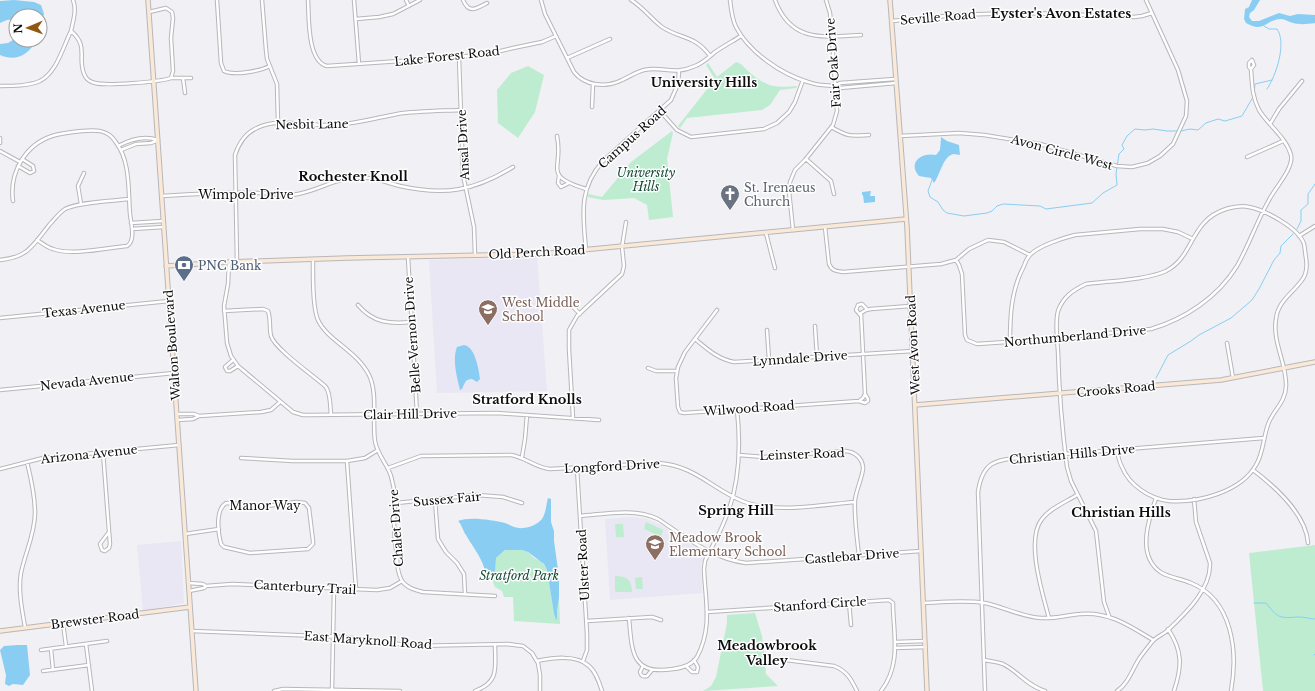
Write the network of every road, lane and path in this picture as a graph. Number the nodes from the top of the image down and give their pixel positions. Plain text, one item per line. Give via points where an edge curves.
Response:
1 (73, 0) edge
2 (148, 0) edge
3 (217, 0) edge
4 (262, 0) edge
5 (308, 0) edge
6 (354, 0) edge
7 (406, 0) edge
8 (420, 0) edge
9 (463, 0) edge
10 (541, 0) edge
11 (631, 0) edge
12 (730, 0) edge
13 (775, 0) edge
14 (826, 0) edge
15 (890, 0) edge
16 (1146, 0) edge
17 (487, 3) dead end
18 (409, 6) junction
19 (149, 12) junction
20 (1152, 13) junction
21 (356, 19) junction
22 (891, 21) junction
23 (71, 31) junction
24 (861, 35) dead end
25 (556, 36) junction
26 (741, 36) junction
27 (832, 37) junction
28 (610, 39) dead end
29 (710, 56) junction
30 (459, 57) junction
31 (567, 58) junction
32 (359, 64) junction
33 (270, 66) junction
34 (1251, 69) dead end
35 (679, 71) junction
36 (171, 78) junction
37 (183, 78) junction
38 (191, 78) dead end
39 (896, 79) junction
40 (803, 80) junction
41 (1302, 81) dead end
42 (154, 82) junction
43 (896, 83) junction
44 (593, 84) junction
45 (0, 86) edge
46 (836, 86) junction
47 (184, 93) dead end
48 (592, 107) dead end
49 (461, 110) junction
50 (660, 111) junction
51 (278, 123) junction
52 (1270, 124) junction
53 (831, 127) junction
54 (869, 135) dead end
55 (557, 136) dead end
56 (900, 136) junction
57 (0, 138) edge
58 (158, 140) junction
59 (1283, 140) junction
60 (0, 143) edge
61 (120, 148) junction
62 (0, 151) edge
63 (1247, 157) dead end
64 (806, 159) junction
65 (21, 160) junction
66 (18, 166) junction
67 (513, 167) dead end
68 (84, 173) dead end
69 (559, 175) junction
70 (569, 183) junction
71 (465, 188) junction
72 (586, 189) junction
73 (235, 193) junction
74 (834, 194) dead end
75 (162, 196) junction
76 (129, 199) junction
77 (13, 201) dead end
78 (81, 204) junction
79 (1263, 211) junction
80 (906, 219) junction
81 (163, 221) junction
82 (626, 222) dead end
83 (131, 223) junction
84 (1315, 226) edge
85 (164, 227) junction
86 (825, 227) junction
87 (132, 229) junction
88 (793, 230) junction
89 (766, 233) junction
90 (1299, 236) junction
91 (1193, 239) junction
92 (37, 240) junction
93 (622, 246) junction
94 (586, 250) junction
95 (475, 255) junction
96 (1030, 255) junction
97 (408, 257) junction
98 (0, 260) edge
99 (313, 260) junction
100 (956, 260) junction
101 (229, 262) junction
102 (237, 262) junction
103 (166, 266) junction
104 (909, 266) junction
105 (775, 268) dead end
106 (566, 300) dead end
107 (169, 301) junction
108 (358, 305) dead end
109 (911, 306) junction
110 (716, 310) dead end
111 (867, 310) junction
112 (224, 311) junction
113 (580, 314) junction
114 (861, 316) junction
115 (0, 318) edge
116 (411, 322) junction
117 (815, 326) dead end
118 (767, 330) dead end
119 (1057, 338) junction
120 (695, 339) junction
121 (1010, 342) junction
122 (1227, 343) dead end
123 (913, 350) junction
124 (862, 354) junction
125 (817, 357) junction
126 (233, 360) junction
127 (769, 360) junction
128 (1315, 362) edge
129 (238, 366) junction
130 (648, 368) dead end
131 (1284, 368) junction
132 (677, 371) junction
133 (174, 373) junction
134 (1233, 378) junction
135 (0, 390) edge
136 (864, 394) junction
137 (1060, 394) junction
138 (859, 401) junction
139 (280, 402) junction
140 (915, 405) junction
141 (737, 409) junction
142 (177, 414) junction
143 (417, 414) junction
144 (330, 415) junction
145 (374, 415) junction
146 (527, 415) junction
147 (199, 416) junction
148 (573, 418) junction
149 (178, 420) junction
150 (599, 420) dead end
151 (1264, 438) junction
152 (179, 445) junction
153 (378, 450) junction
154 (1117, 450) junction
155 (103, 452) junction
156 (739, 454) junction
157 (1065, 454) junction
158 (522, 457) junction
159 (241, 458) dead end
160 (347, 461) junction
161 (27, 462) junction
162 (388, 468) junction
163 (577, 468) junction
164 (0, 469) edge
165 (1253, 470) junction
166 (1077, 495) junction
167 (733, 497) junction
168 (1156, 498) junction
169 (1194, 499) junction
170 (435, 500) junction
171 (855, 502) junction
172 (396, 503) junction
173 (522, 503) dead end
174 (580, 516) junction
175 (220, 529) junction
176 (109, 532) junction
177 (185, 534) junction
178 (1308, 542) dead end
179 (922, 550) junction
180 (710, 551) junction
181 (859, 556) junction
182 (402, 581) junction
183 (188, 583) junction
184 (206, 586) junction
185 (334, 589) junction
186 (356, 589) junction
187 (1203, 589) junction
188 (189, 591) junction
189 (465, 594) junction
190 (495, 596) dead end
191 (849, 602) junction
192 (924, 603) junction
193 (982, 603) junction
194 (190, 607) junction
195 (708, 612) junction
196 (1109, 616) junction
197 (628, 618) junction
198 (1050, 618) junction
199 (661, 620) dead end
200 (587, 621) junction
201 (63, 623) junction
202 (851, 625) dead end
203 (25, 628) junction
204 (1168, 629) junction
205 (0, 631) edge
206 (192, 631) junction
207 (334, 637) junction
208 (1153, 640) junction
209 (107, 641) dead end
210 (925, 641) junction
211 (895, 642) junction
212 (86, 644) junction
213 (496, 645) junction
214 (66, 646) junction
215 (926, 647) junction
216 (895, 648) junction
217 (51, 649) junction
218 (41, 650) dead end
219 (694, 660) junction
220 (786, 660) dead end
221 (984, 660) junction
222 (537, 661) junction
223 (583, 661) junction
224 (89, 665) junction
225 (642, 666) junction
226 (686, 666) junction
227 (53, 670) junction
228 (652, 670) junction
229 (43, 671) dead end
230 (332, 690) edge
231 (92, 691) edge
232 (196, 691) edge
233 (274, 691) edge
234 (400, 691) edge
235 (475, 691) edge
236 (540, 691) edge
237 (602, 691) edge
238 (857, 691) edge
239 (881, 691) edge
240 (927, 691) edge
241 (985, 691) edge
242 (1045, 691) edge
243 (1117, 691) edge
244 (1174, 691) edge
245 (1231, 691) edge

1 - 23 street via 74,18
2 - 19 street, Walton Boulevard
3 - 33 street via 221,63 224,71 238,73
4 - 33 street via 266,50
5 - 32 street, Lake Forest Road via 311,42 320,63 327,66
6 - 21 street
7 - 18 street
8 - 18 street
9 - 17 street via 471,9
10 - 25 street
11 - 29 street via 662,27 693,40
12 - 26 street
13 - 27 street via 784,19 793,28 814,36
14 - 27 street, Fair Oak Drive
15 - 22 street, West Avon Road
16 - 20 street, Avon Circle West
18 - 21 street via 386,16
19 - 36 street via 166,8 172,12
19 - 42 street, Walton Boulevard
20 - 22 street, Seville Road via 1134,17 981,14
20 - 56 street, Avon Circle West via 1183,84 1187,109 1173,144 1148,163 1132,167 1117,166 1040,144 984,135 959,133
21 - 32 street
22 - 39 street, West Avon Road
23 - 42 street via 81,43 83,71 89,81 101,84
23 - 45 street via 48,75 40,81 28,84
24 - 27 street
25 - 30 street, Lake Forest Road via 542,42 492,53
25 - 31 street
26 - 29 street
26 - 40 street via 750,47 770,62
27 - 46 street, Fair Oak Drive
28 - 31 street
29 - 35 street via 697,65
30 - 32 street, Lake Forest Road
30 - 49 street, Ansal Drive
31 - 44 street via 578,77
33 - 51 street via 277,84
34 - 52 street, Northumberland Drive via 1255,102
35 - 44 street via 645,70 614,83
35 - 50 street, Campus Road via 675,94
36 - 37 street
36 - 42 street
37 - 38 street
37 - 47 street
39 - 43 street, West Avon Road
39 - 46 street via 840,83
40 - 46 street
40 - 50 street via 789,112 778,123 764,129 691,136 677,130
41 - 52 street via 1278,109
42 - 58 street, Walton Boulevard
43 - 46 street via 840,88
43 - 56 street, West Avon Road
44 - 48 street
46 - 53 street, Fair Oak Drive via 837,111
49 - 51 street, Nesbit Lane via 408,113 344,125
49 - 71 street, Ansal Drive
50 - 72 street, Campus Road via 604,161
51 - 73 street, Nesbit Lane via 257,128 241,142 235,155
52 - 59 street, Northumberland Drive
53 - 54 street via 845,135
53 - 64 street, Fair Oak Drive
55 - 69 street via 559,151 556,168
56 - 80 street, West Avon Road
57 - 60 street
58 - 61 street
58 - 61 street via 150,137 132,139
58 - 75 street, Walton Boulevard
59 - 63 street
59 - 79 street, Northumberland Drive via 1291,154 1290,165
61 - 65 street via 105,132 65,133 51,136 39,143
61 - 76 street via 125,160
62 - 65 street
64 - 74 street via 831,181
64 - 88 street, Fair Oak Drive via 795,170 789,185
65 - 66 street
65 - 66 street via 33,166 34,171 30,173
66 - 77 street via 14,178
67 - 71 street, Wimpole Drive via 491,180
68 - 78 street via 78,186
69 - 70 street
69 - 70 street via 558,183 561,187
70 - 72 street
71 - 73 street, Wimpole Drive via 428,191 357,177 290,195
71 - 95 street, Ansal Drive via 474,227
72 - 94 street, Campus Road via 583,216
73 - 75 street, Wimpole Drive
73 - 102 street, Nesbit Lane
75 - 81 street, Walton Boulevard
76 - 78 street
76 - 83 street
78 - 92 street via 60,213
79 - 90 street
79 - 91 street via 1237,206 1216,212 1204,222
79 - 119 street, Northumberland Drive via 1237,265 1214,294 1180,318 1151,329
80 - 86 street, Old Perch Road
80 - 104 street, West Avon Road
81 - 83 street
81 - 85 street, Walton Boulevard
82 - 93 street
83 - 87 street
84 - 90 street
85 - 87 street
85 - 103 street, Walton Boulevard
86 - 88 street, Old Perch Road
86 - 104 street via 828,264 836,271
87 - 92 street via 132,242 120,247 72,252 53,250
88 - 89 street, Old Perch Road
89 - 93 street, Old Perch Road
89 - 105 street
90 - 131 street via 1304,244 1306,268 1302,280 1280,305 1276,317 1275,329
91 - 96 street via 1163,229 1089,233 1066,237
91 - 119 street via 1178,262 1158,274 1086,284 1075,289 1065,298 1058,311
92 - 98 street via 28,251 18,257
93 - 94 street, Old Perch Road
93 - 113 street via 622,274
94 - 95 street, Old Perch Road
95 - 97 street, Old Perch Road
96 - 100 street via 1004,242 988,240
96 - 121 street via 1021,272 1011,306
97 - 99 street, Old Perch Road
97 - 116 street, Belle Vernon Drive
99 - 102 street, Old Perch Road
99 - 145 street, Chalet Drive via 314,303 318,321 326,332 363,364 372,382
100 - 104 street
100 - 121 street, Northumberland Drive via 962,274 964,327 967,340 977,344
101 - 102 street, Old Perch Road
101 - 103 street, Old Perch Road
101 - 112 street, Clair Hill Drive
103 - 107 street, Walton Boulevard
104 - 109 street, West Avon Road
106 - 113 street
107 - 115 street, Texas Avenue
107 - 133 street, Walton Boulevard
108 - 116 street via 363,312 380,321
109 - 111 street
109 - 123 street, West Avon Road
110 - 120 street
111 - 114 street via 863,311
111 - 114 street via 862,304 858,305 856,310
112 - 126 street, Clair Hill Drive via 227,343
112 - 144 street via 268,311 273,340 326,387 330,400
113 - 148 street via 572,324 568,338
114 - 124 street
116 - 143 street, Belle Vernon Drive
117 - 125 street
118 - 127 street
119 - 121 street, Northumberland Drive
119 - 137 street
120 - 127 street, Lynndale Drive via 723,360
120 - 132 street via 682,358
122 - 134 street
123 - 124 street, Lynndale Drive
123 - 140 street, West Avon Road
124 - 125 street, Lynndale Drive
124 - 136 street
125 - 127 street, Lynndale Drive
126 - 129 street, Clair Hill Drive
126 - 129 street, Clair Hill Drive via 226,365 227,371
128 - 131 street, Crooks Road
129 - 139 street, Clair Hill Drive
130 - 132 street via 656,371
131 - 134 street, Crooks Road
131 - 151 street via 1285,393 1270,420
132 - 141 street, Wilwood Road via 680,412
133 - 135 street, Nevada Avenue
133 - 142 street, Walton Boulevard
134 - 137 street, Crooks Road
136 - 138 street
136 - 138 street via 868,401
137 - 140 street, Crooks Road
137 - 157 street
138 - 141 street, Wilwood Road
139 - 144 street, Clair Hill Drive via 296,414
139 - 147 street via 271,410 261,412
140 - 179 street, West Avon Road
141 - 156 street
142 - 147 street
142 - 149 street, Walton Boulevard
143 - 145 street, Clair Hill Drive
143 - 146 street, Clair Hill Drive
144 - 145 street, Clair Hill Drive
145 - 153 street, Chalet Drive
146 - 148 street, Clair Hill Drive
146 - 158 street
147 - 149 street
148 - 150 street, Clair Hill Drive
149 - 152 street, Walton Boulevard
151 - 154 street, Christian Hills Drive
151 - 165 street via 1260,458
152 - 155 street, Arizona Avenue
152 - 177 street, Walton Boulevard
153 - 160 street via 365,458
153 - 162 street, Chalet Drive
154 - 157 street, Christian Hills Drive
154 - 168 street via 1128,477 1144,492
155 - 161 street, Arizona Avenue
155 - 176 street
156 - 167 street
156 - 171 street, Leinster Road via 764,457 846,451 853,453 863,465
157 - 166 street via 1069,476
157 - 193 street, Christian Hills Drive via 1003,460 991,464 984,472 978,492
158 - 162 street, Longford Drive via 503,454 421,456
158 - 163 street, Longford Drive via 544,469
159 - 160 street
160 - 186 street
161 - 164 street, Arizona Avenue
161 - 203 street via 35,513 20,581
162 - 172 street, Chalet Drive
163 - 167 street, Longford Drive via 668,464 686,469
163 - 174 street, Ulster Road
165 - 169 street via 1230,490
165 - 178 street via 1288,501 1305,529
166 - 196 street via 1096,531 1104,602
166 - 198 street via 1049,512 1041,520 1037,531 1037,570
167 - 171 street, Longford Drive via 753,505 777,508
167 - 180 street
168 - 169 street via 1176,501
168 - 187 street via 1148,524 1149,558 1164,575
169 - 187 street via 1196,522 1210,563 1209,576
170 - 172 street, Sussex Fair
170 - 173 street, Sussex Fair via 477,495 503,497
170 - 189 street via 438,539 464,574
171 - 181 street, Leinster Road
172 - 182 street, Chalet Drive via 395,538
174 - 180 street, Castlebar Drive via 632,513 650,515
174 - 200 street, Ulster Road
175 - 175 street, Manor Way via 219,514 226,503 267,506 300,502 309,508 313,544 308,549 250,553 224,547 220,541
175 - 177 street
176 - 176 street via 100,544 105,551 110,544
177 - 183 street, Walton Boulevard
179 - 181 street, Castlebar Drive
179 - 192 street, West Avon Road
180 - 181 street, Castlebar Drive via 737,562 755,563
180 - 195 street via 704,569
182 - 186 street, Canterbury Trail via 382,590
182 - 189 street, Chalet Drive via 414,590
183 - 184 street, Canterbury Trail
183 - 188 street, Walton Boulevard
184 - 185 street, Canterbury Trail via 232,584
184 - 188 street, Canterbury Trail
185 - 186 street, Canterbury Trail
185 - 207 street
187 - 204 street via 1188,610
187 - 245 street via 1224,613 1229,630 1234,658
188 - 194 street, Walton Boulevard
189 - 190 street, Chalet Drive
191 - 195 street, Stanford Circle
191 - 202 street
191 - 211 street, Stanford Circle via 891,601
192 - 193 street
192 - 210 street, West Avon Road
193 - 198 street via 1031,617
193 - 221 street, Christian Hills Drive
194 - 201 street, Brewster Road
194 - 206 street, Walton Boulevard
195 - 219 street via 706,630
196 - 198 street via 1082,613
196 - 208 street
197 - 199 street via 652,617
197 - 200 street
197 - 225 street via 632,651
200 - 223 street, Ulster Road via 587,644
201 - 203 street, Brewster Road
201 - 214 street
203 - 205 street, Brewster Road
204 - 208 street
204 - 244 street via 1177,646 1181,662
206 - 207 street, East Maryknoll Road
206 - 232 street, Walton Boulevard
207 - 213 street, East Maryknoll Road via 414,646
207 - 230 street
208 - 243 street via 1123,686
209 - 212 street
210 - 211 street
210 - 215 street, West Avon Road
211 - 216 street, Stanford Circle
212 - 214 street
212 - 224 street
213 - 222 street, East Maryknoll Road via 523,646
213 - 235 street via 491,682
214 - 217 street
215 - 216 street
215 - 240 street, West Avon Road
216 - 239 street, Stanford Circle via 892,672
217 - 218 street
217 - 227 street
219 - 226 street
219 - 226 street via 698,667 697,672 692,672
220 - 238 street via 841,669 848,675
221 - 241 street, Christian Hills Drive
221 - 242 street via 1003,664 1029,684
222 - 223 street via 561,658
222 - 236 street
223 - 237 street via 594,672
224 - 227 street
224 - 231 street
225 - 228 street
225 - 228 street via 640,672 644,677
226 - 228 street
227 - 229 street
230 - 233 street
230 - 234 street

